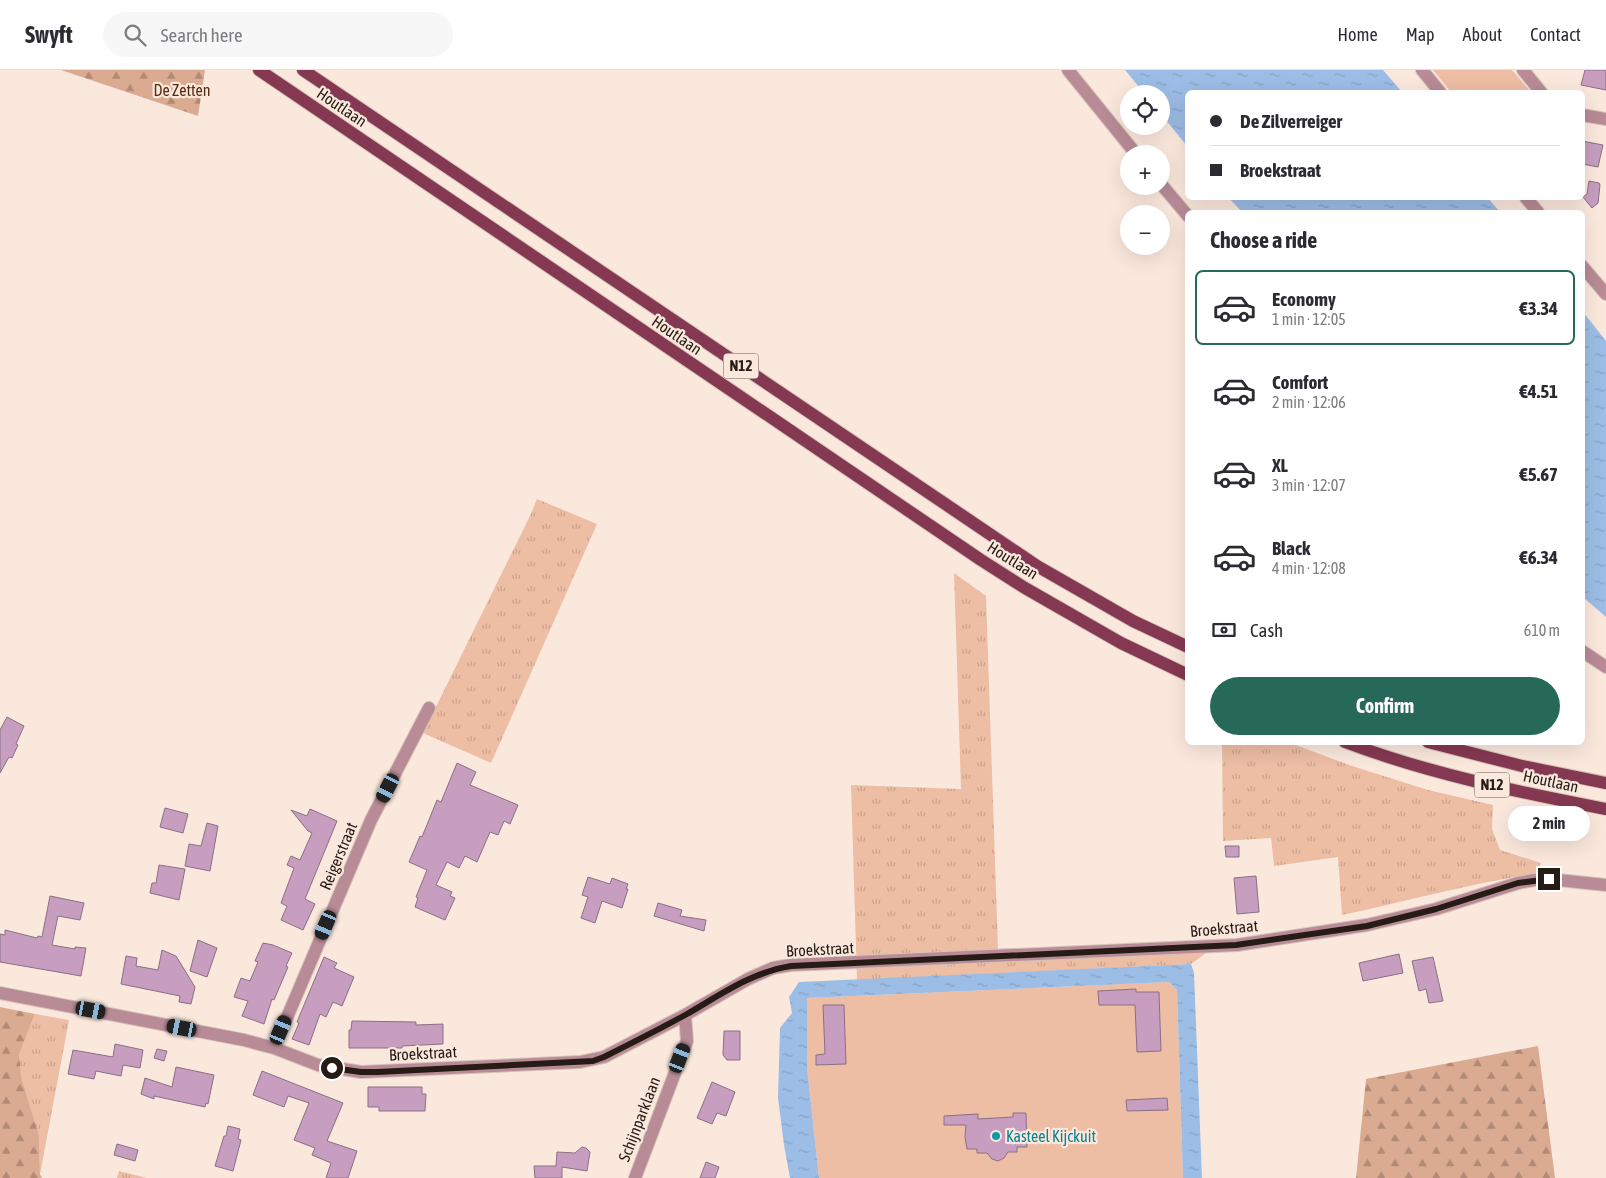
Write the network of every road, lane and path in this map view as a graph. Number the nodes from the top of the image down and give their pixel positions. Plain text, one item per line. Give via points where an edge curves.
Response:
1 (259, 70) edge
2 (303, 70) edge
3 (1068, 70) edge
4 (1422, 70) edge
5 (1523, 70) edge
6 (1438, 90) edge
7 (1539, 90) edge
8 (1585, 116) edge
9 (1606, 119) edge
10 (1129, 145) edge
11 (1170, 195) edge
12 (1528, 200) edge
13 (1536, 210) edge
14 (1185, 212) edge
15 (1585, 270) edge
16 (1606, 294) edge
17 (1185, 646) edge
18 (1585, 653) edge
19 (1606, 667) edge
20 (1185, 674) edge
21 (429, 708) dead end
22 (1353, 745) edge
23 (1440, 745) edge
24 (1606, 783) edge
25 (1606, 809) edge
26 (1606, 885) edge
27 (0, 993) edge
28 (685, 1015) junction
29 (274, 1048) junction
30 (635, 1178) edge

1 - 20 main road, Houtlaan / N12 via 981,560 1121,644
2 - 17 main road, Houtlaan / N12 via 1037,566 1133,621
3 - 10 street
4 - 6 street
5 - 7 street
8 - 9 street
11 - 14 street
12 - 13 street
15 - 16 street
18 - 19 street
21 - 29 street, Reigerstraat via 371,820
22 - 25 main road, Houtlaan / N12 via 1448,774 1531,795
23 - 24 main road, Houtlaan / N12
26 - 28 street, Broekstraat via 1534,880 1367,926 1236,945 772,968
27 - 29 street, Broekstraat
28 - 29 street, Broekstraat via 604,1057 580,1062 361,1072 318,1065
28 - 30 street, Schijnparklaan via 686,1041

